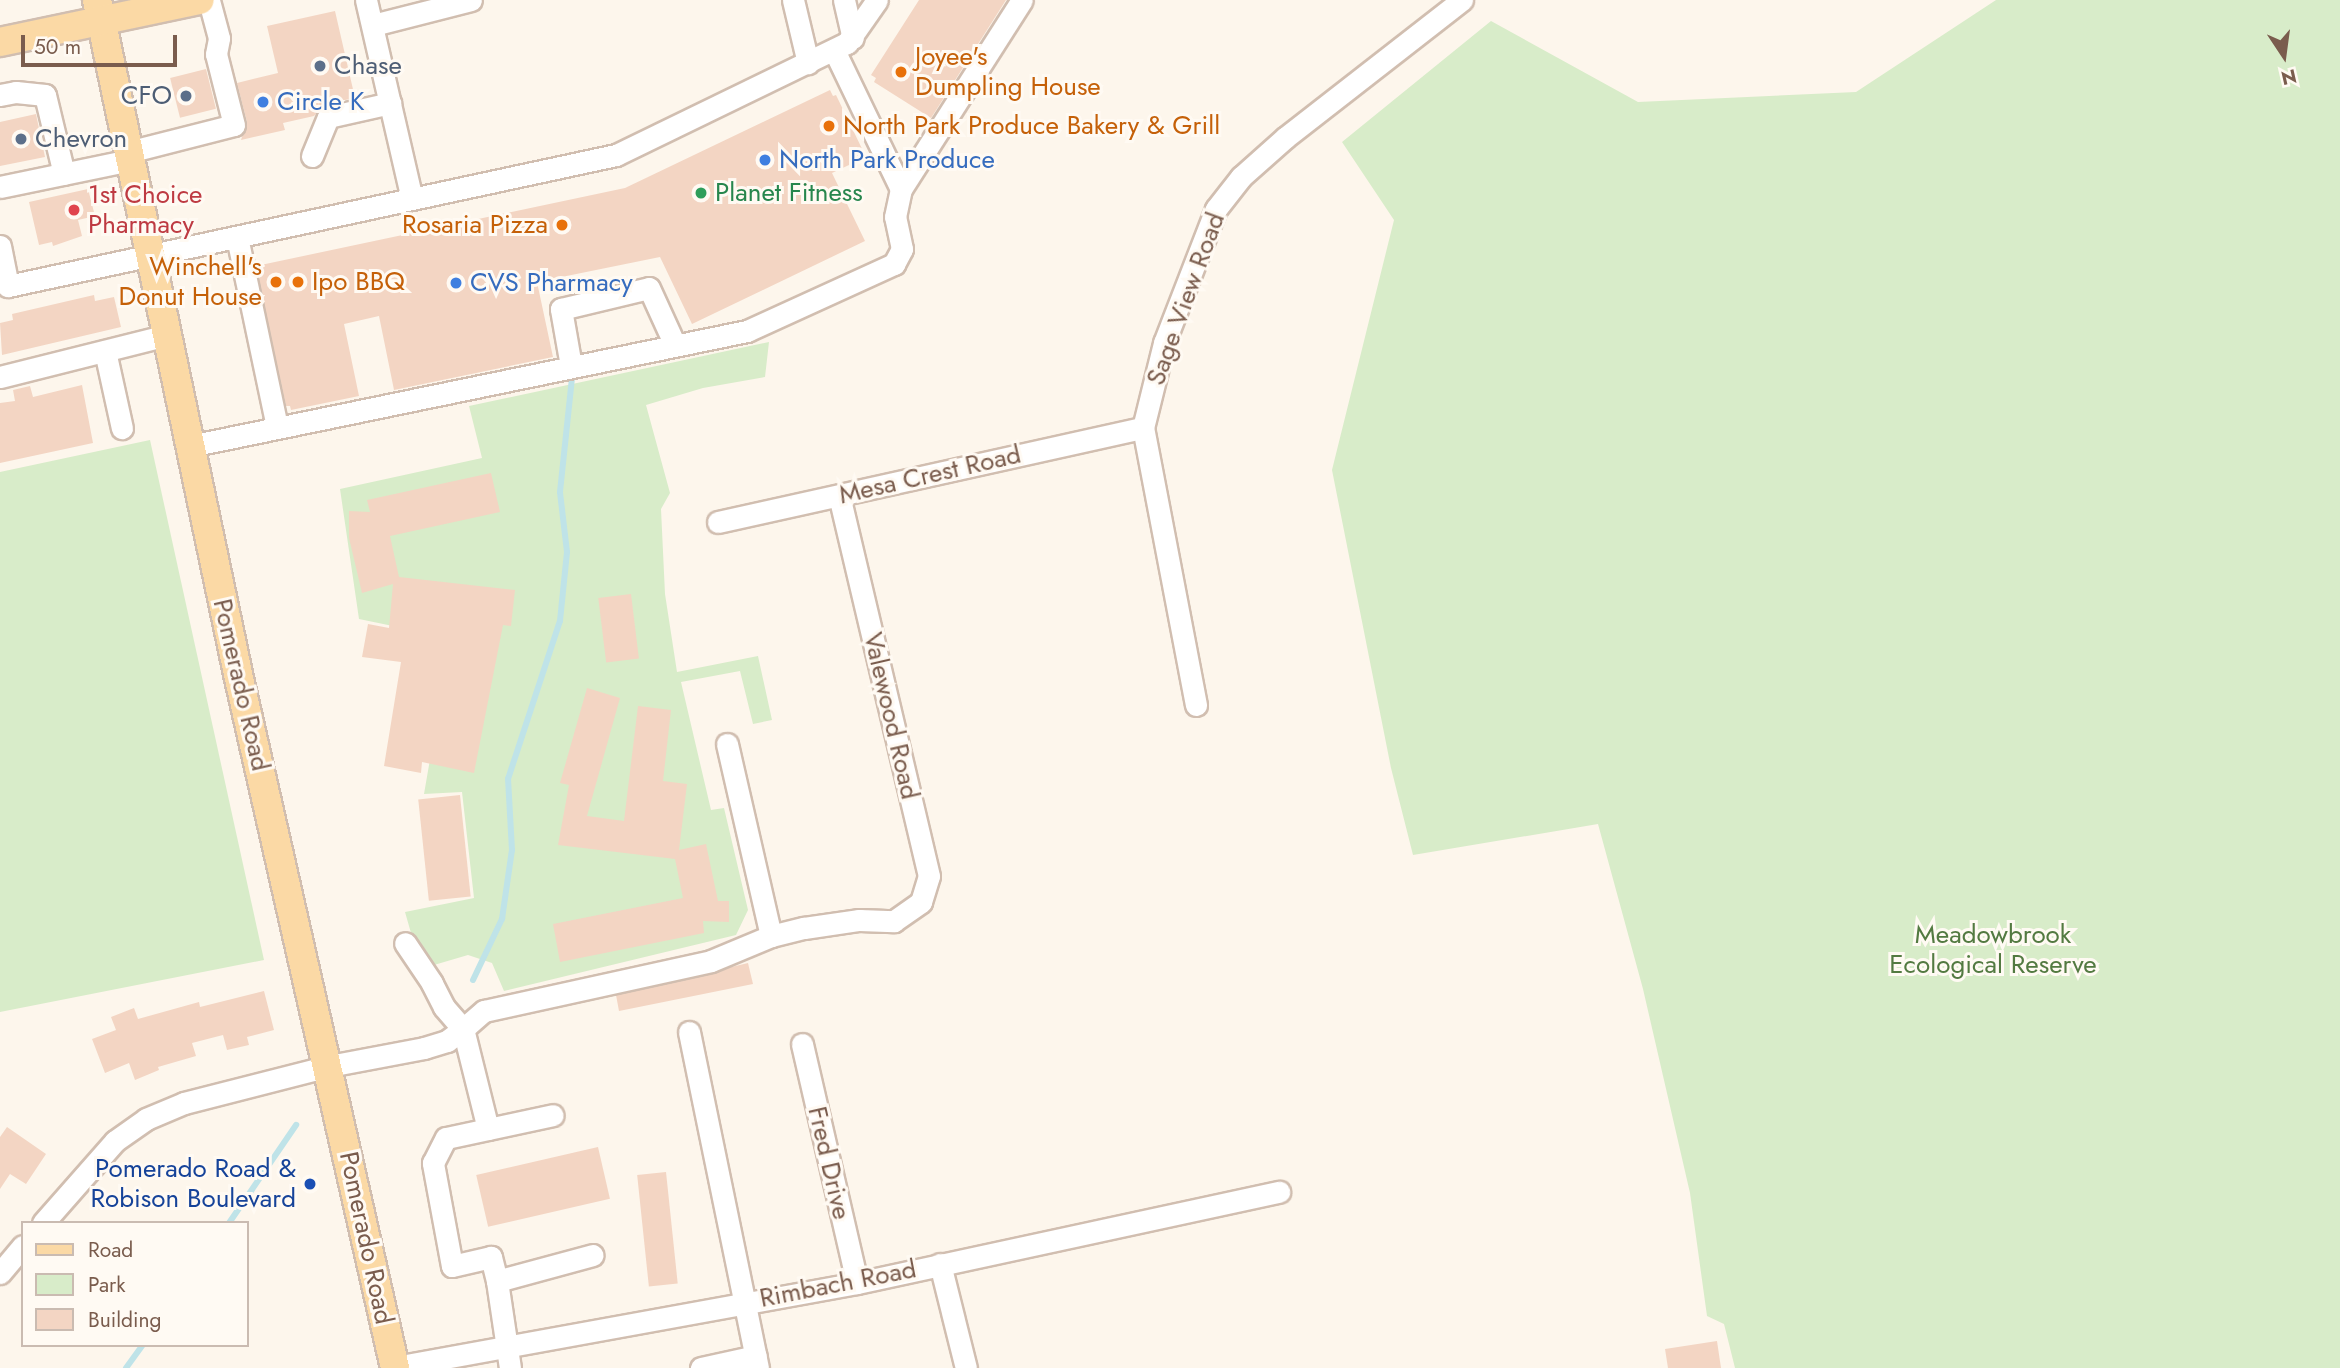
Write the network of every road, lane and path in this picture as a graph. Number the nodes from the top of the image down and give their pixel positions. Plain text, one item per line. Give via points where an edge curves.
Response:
1 (200, 0) edge
2 (209, 0) edge
3 (366, 0) edge
4 (471, 0) edge
5 (793, 0) edge
6 (844, 0) edge
7 (877, 0) edge
8 (1022, 0) edge
9 (1462, 0) edge
10 (99, 10) edge
11 (373, 25) junction
12 (853, 38) junction
13 (0, 42) edge
14 (834, 50) junction
15 (808, 63) junction
16 (0, 95) edge
17 (390, 103) junction
18 (129, 156) junction
19 (312, 156) dead end
20 (64, 174) junction
21 (0, 187) edge
22 (901, 189) junction
23 (412, 199) junction
24 (237, 237) junction
25 (0, 246) edge
26 (150, 255) junction
27 (167, 335) junction
28 (675, 345) junction
29 (105, 351) junction
30 (570, 366) junction
31 (0, 377) edge
32 (276, 426) junction
33 (122, 428) dead end
34 (1143, 428) junction
35 (190, 446) junction
36 (839, 496) junction
37 (718, 522) dead end
38 (1196, 705) dead end
39 (727, 744) dead end
40 (771, 936) junction
41 (405, 943) dead end
42 (463, 1029) junction
43 (689, 1032) dead end
44 (802, 1044) dead end
45 (329, 1066) junction
46 (554, 1115) dead end
47 (488, 1129) junction
48 (1279, 1192) dead end
49 (45, 1221) edge
50 (13, 1247) edge
51 (593, 1255) dead end
52 (940, 1264) junction
53 (0, 1273) edge
54 (497, 1281) junction
55 (857, 1283) junction
56 (744, 1302) junction
57 (506, 1346) junction
58 (757, 1362) edge
59 (395, 1368) edge
60 (510, 1368) edge
61 (701, 1368) edge
62 (966, 1368) edge

1 - 10 main road
2 - 18 street via 219,38 216,54 234,125
3 - 11 street
4 - 11 street
5 - 15 street
6 - 12 street
7 - 12 street
8 - 22 street
9 - 34 street, Sage View Road via 1286,137 1241,177 1216,209 1164,343
10 - 13 main road
10 - 18 main road, Pomerado Road
11 - 17 street
12 - 14 street
14 - 15 street
14 - 22 street
15 - 23 street via 616,155
16 - 20 street via 45,95
17 - 19 street via 328,117
17 - 23 street
18 - 20 street
18 - 26 main road, Pomerado Road
20 - 21 street
22 - 28 street via 895,217 902,249 894,264 747,331
23 - 24 street
24 - 26 street
24 - 32 street
25 - 26 street via 8,286
26 - 27 main road, Pomerado Road
27 - 29 street
27 - 35 main road, Pomerado Road
28 - 30 street
28 - 30 street via 649,288 561,309
29 - 31 street
29 - 33 street
30 - 32 street
32 - 35 street
34 - 36 street, Mesa Crest Road
34 - 38 street, Sage View Road
35 - 45 main road, Pomerado Road
36 - 37 street, Mesa Crest Road
36 - 40 street, Valewood Road via 929,876 921,902 894,921 859,920
39 - 40 street
40 - 42 street via 711,961 484,1011
41 - 42 street
42 - 45 street via 447,1041 424,1048
42 - 47 street
43 - 56 street
44 - 55 street, Fred Drive
45 - 49 street via 184,1103 146,1119 115,1141
45 - 59 main road, Pomerado Road
46 - 47 street
47 - 54 street via 446,1138 433,1163 452,1266 491,1257
48 - 52 street, Rimbach Road
50 - 53 street
51 - 54 street
52 - 55 street, Rimbach Road
52 - 62 street
54 - 57 street
55 - 56 street, Rimbach Road
56 - 57 street, Rimbach Road
56 - 58 street
57 - 59 street, Rimbach Road
57 - 60 street
58 - 61 street

